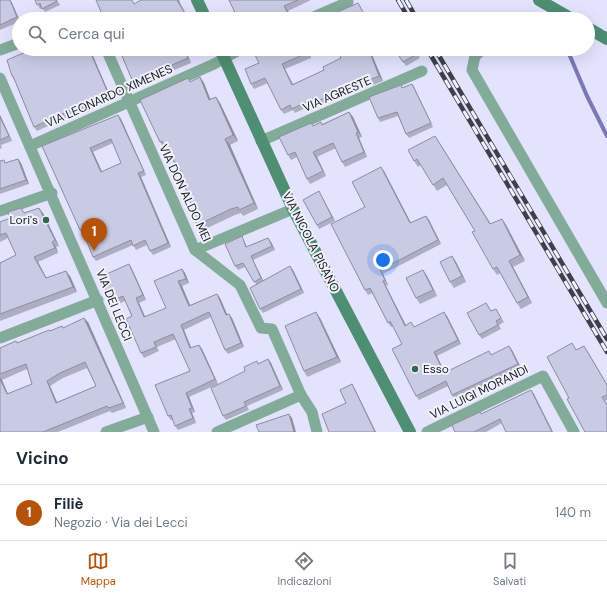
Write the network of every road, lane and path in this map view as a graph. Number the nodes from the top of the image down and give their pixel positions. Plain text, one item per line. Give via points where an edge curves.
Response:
1 (197, 0) edge
2 (540, 0) edge
3 (348, 2) dead end
4 (203, 12) edge
5 (325, 12) edge
6 (560, 12) edge
7 (595, 32) edge
8 (607, 39) edge
9 (12, 46) edge
10 (0, 50) edge
11 (109, 56) edge
12 (218, 56) edge
13 (223, 56) edge
14 (475, 56) edge
15 (422, 72) dead end
16 (0, 78) edge
17 (129, 102) junction
18 (261, 141) junction
19 (30, 146) junction
20 (52, 193) junction
21 (293, 209) junction
22 (0, 211) edge
23 (195, 250) junction
24 (98, 300) junction
25 (607, 303) edge
26 (0, 338) edge
27 (301, 395) junction
28 (148, 417) junction
29 (106, 432) edge
30 (154, 432) edge
31 (216, 432) edge
32 (317, 432) edge
33 (410, 432) edge
34 (427, 432) edge
35 (574, 432) edge

1 - 4 street
2 - 6 street
3 - 5 street
7 - 8 street
9 - 10 street
11 - 17 street, VIA DON ALDO MEI
12 - 17 street, VIA LEONARDO XIMENES
13 - 18 street, VIA NICOLA PISANO
14 - 25 street via 472,70
15 - 18 street, VIA AGRESTE
16 - 19 street, VIA DEI LECCI
17 - 19 street, VIA LEONARDO XIMENES
17 - 23 street, VIA DON ALDO MEI
18 - 21 street, VIA NICOLA PISANO
19 - 20 street, VIA DEI LECCI
20 - 22 street
20 - 24 street, VIA DEI LECCI
21 - 23 street
21 - 33 street, VIA NICOLA PISANO
23 - 27 street, VIA DON ALDO MEI via 240,285 261,328 272,329
24 - 26 street
24 - 28 street, VIA DEI LECCI
27 - 31 street
27 - 32 street, VIA DON ALDO MEI via 312,412
28 - 29 street
28 - 30 street, VIA DEI LECCI
34 - 35 street, VIA LUIGI MORANDI via 543,376

